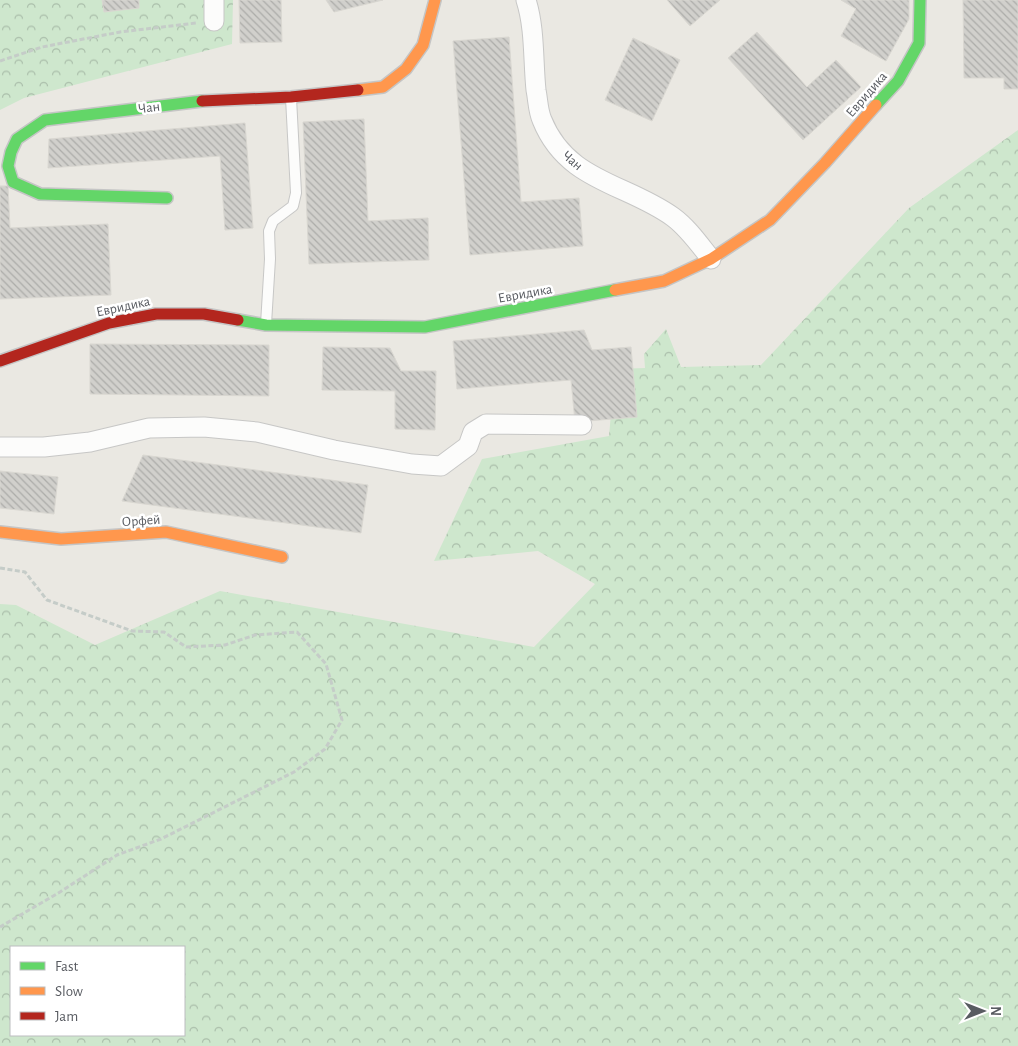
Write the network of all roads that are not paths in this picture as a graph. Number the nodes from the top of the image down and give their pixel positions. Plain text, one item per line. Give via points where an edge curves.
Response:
1 (214, 0) edge
2 (435, 0) edge
3 (526, 0) edge
4 (920, 0) edge
5 (214, 21) road end
6 (291, 97) junction
7 (167, 198) dead end
8 (711, 258) junction
9 (266, 325) junction
10 (0, 361) edge
11 (582, 425) dead end
12 (0, 447) edge
13 (0, 532) edge
14 (282, 556) dead end

1 - 5 street
2 - 6 street, Чан via 423,45 406,69 383,87
3 - 8 street, Чан via 538,101 542,119 555,143 592,176 674,217
4 - 8 street, Евридика via 919,43 898,81 825,164 770,220
6 - 7 street, Чан via 214,99 45,120 17,139 11,152 8,166 13,182 40,194
6 - 9 lane via 296,193 293,206 273,221 269,231
8 - 9 street, Евридика via 664,281 425,328
9 - 10 street, Евридика via 204,314 156,314 109,323
11 - 12 street via 486,424 473,432 468,446 441,466 334,450 257,432 204,427 149,428 90,442
13 - 14 street, Орфей via 61,539 166,532

